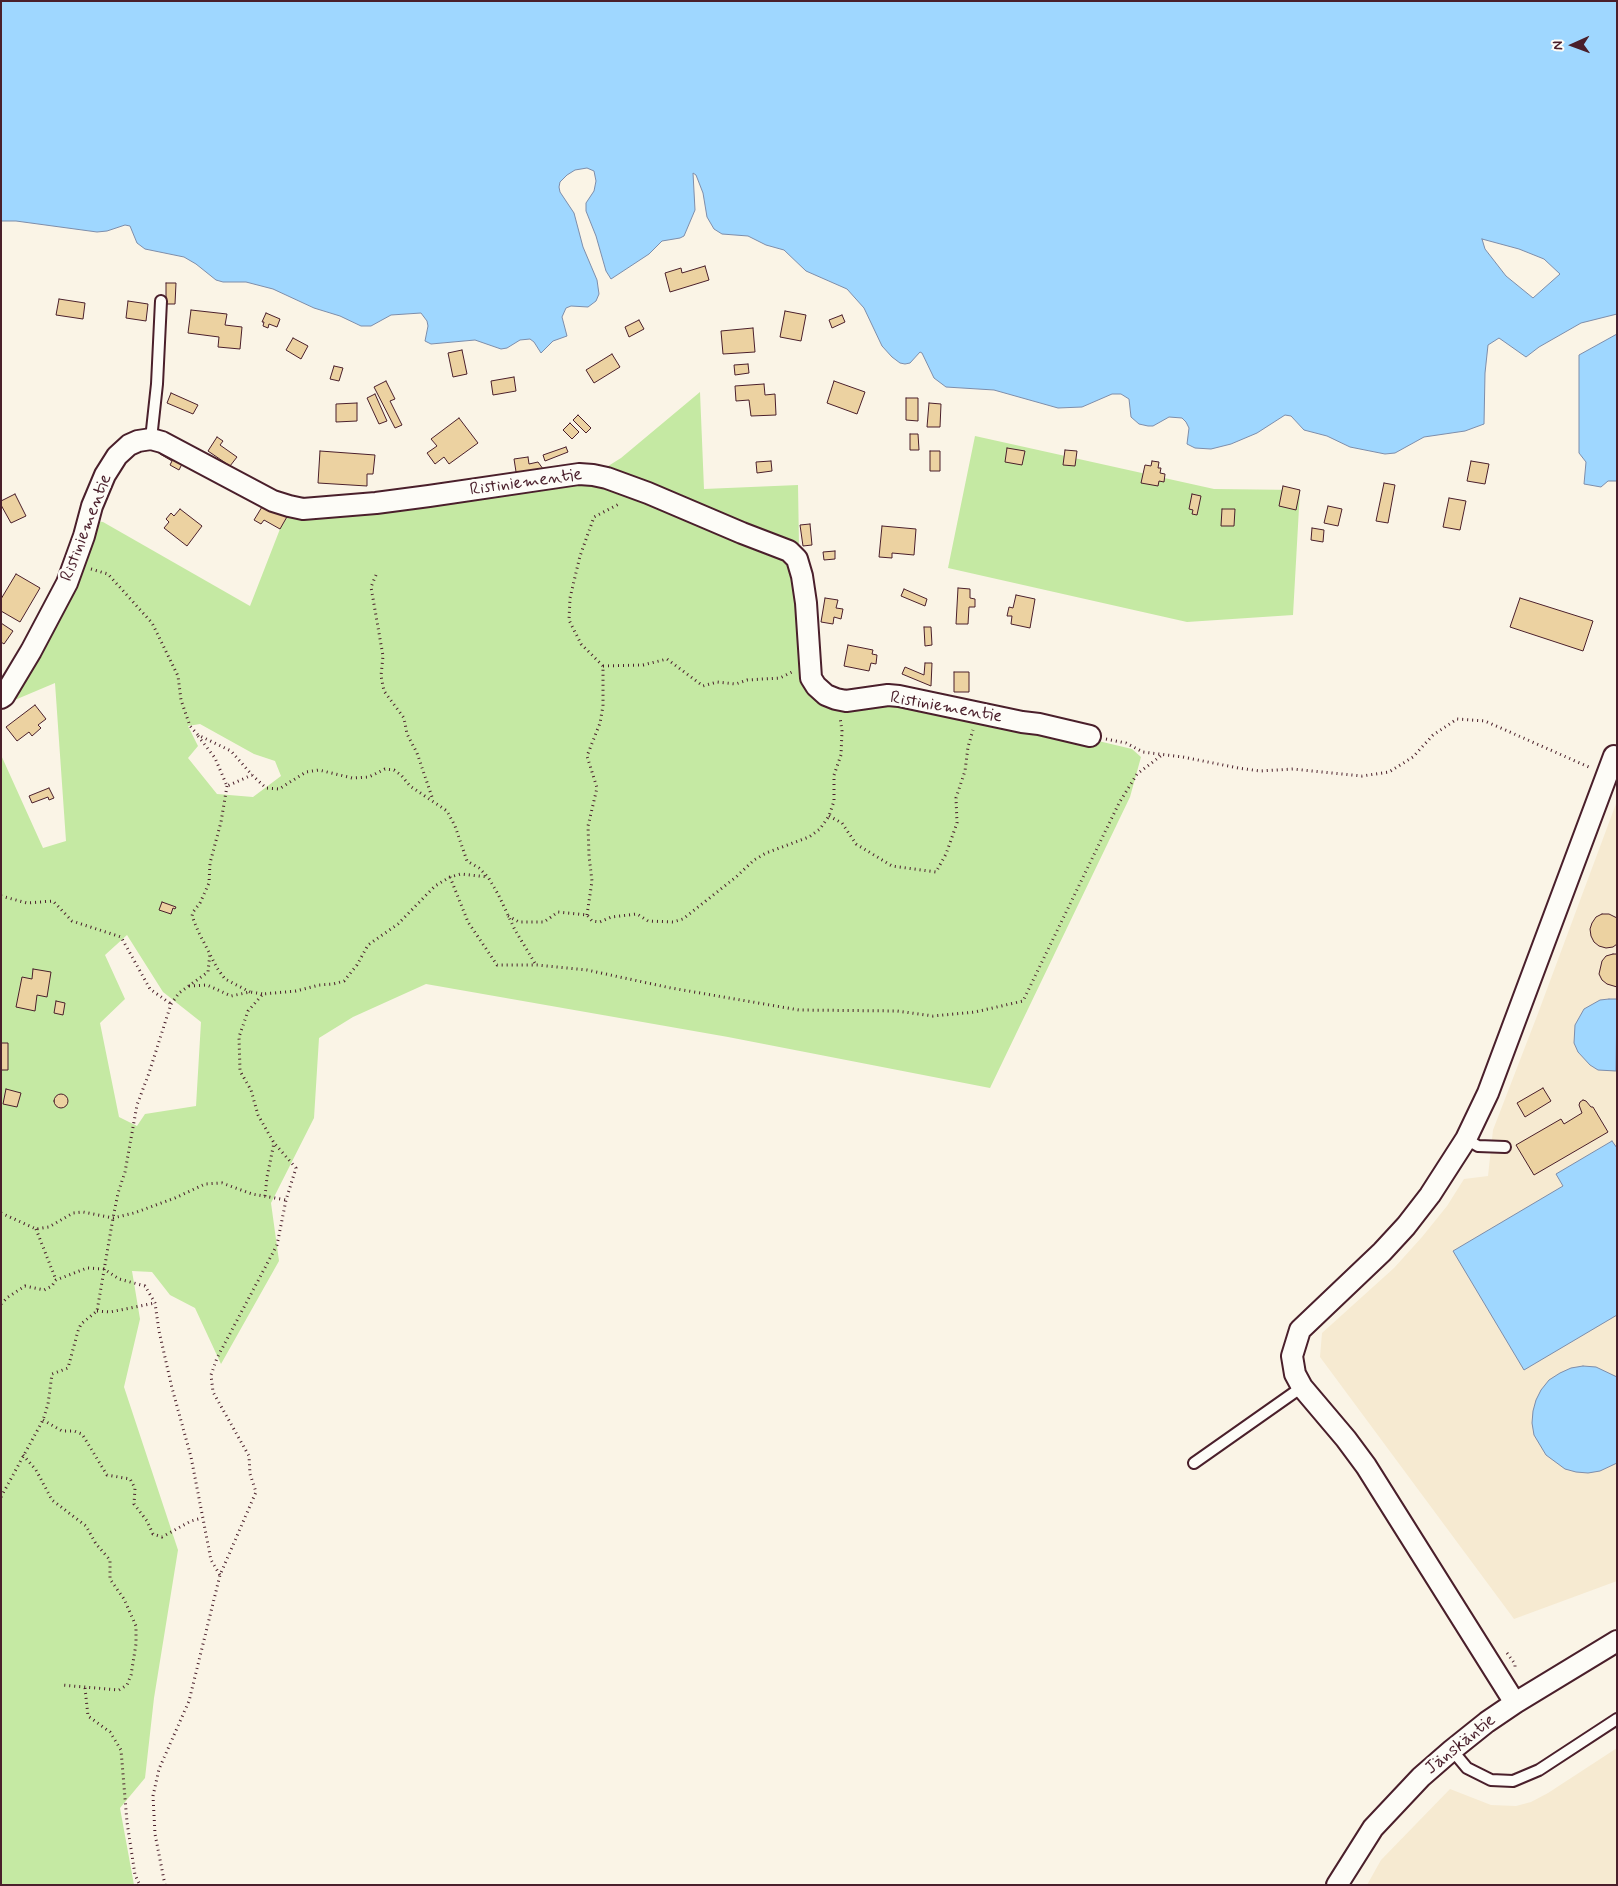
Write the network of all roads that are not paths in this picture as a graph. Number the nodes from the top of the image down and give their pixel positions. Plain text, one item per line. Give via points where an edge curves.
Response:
1 (161, 301) dead end
2 (151, 439) junction
3 (1, 698) edge
4 (1090, 736) road end
5 (1616, 754) edge
6 (1466, 1139) junction
7 (1505, 1148) dead end
8 (1302, 1387) junction
9 (1194, 1463) dead end
10 (1617, 1641) edge
11 (1515, 1703) junction
12 (1617, 1719) edge
13 (1452, 1750) junction
14 (1337, 1885) edge

1 - 2 lane
2 - 3 street, Ristiniementie via 129,446 117,456 105,474 68,583
2 - 4 street, Ristiniementie via 273,501 303,508 367,504 579,474 631,487 790,551 797,559 802,576 811,678 826,695 854,700 899,696
5 - 6 street via 1488,1093
6 - 7 lane via 1478,1146
6 - 8 street via 1406,1226 1300,1330 1292,1356 1295,1374
8 - 9 lane
8 - 11 street via 1366,1466
10 - 11 street, Jänskäntie
11 - 13 street, Jänskäntie
12 - 13 lane via 1539,1770 1513,1781 1490,1780 1468,1768
13 - 14 street, Jänskäntie via 1421,1777 1374,1828

